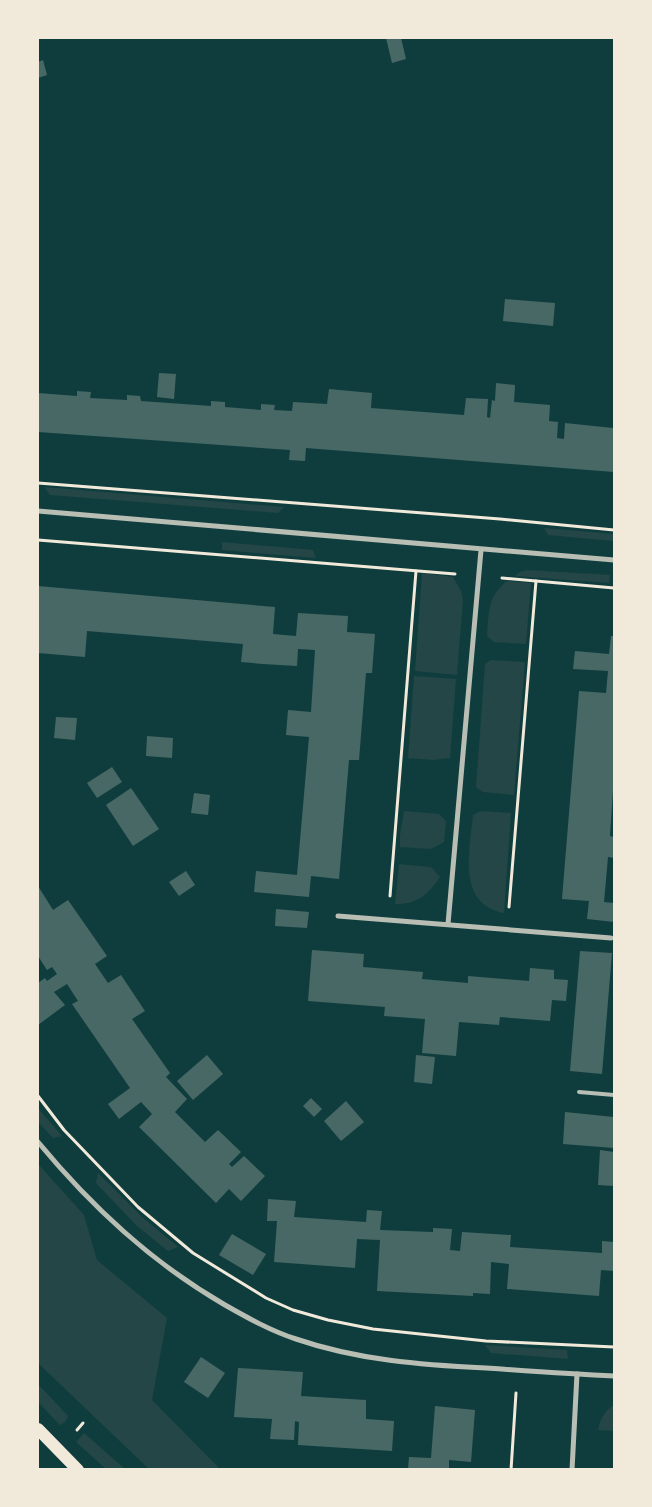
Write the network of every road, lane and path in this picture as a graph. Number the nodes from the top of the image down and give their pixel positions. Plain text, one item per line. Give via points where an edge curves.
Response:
1 (38, 483) edge
2 (38, 511) edge
3 (614, 530) edge
4 (38, 540) edge
5 (480, 550) junction
6 (614, 560) edge
7 (416, 571) junction
8 (479, 576) junction
9 (536, 581) junction
10 (614, 588) edge
11 (338, 916) dead end
12 (388, 919) junction
13 (448, 924) junction
14 (508, 929) junction
15 (613, 939) edge
16 (579, 1092) dead end
17 (614, 1095) edge
18 (38, 1096) edge
19 (38, 1142) edge
20 (614, 1347) edge
21 (518, 1370) junction
22 (577, 1374) junction
23 (614, 1376) edge
24 (38, 1429) edge
25 (78, 1470) edge
26 (511, 1470) edge
27 (572, 1470) edge

1 - 3 path
2 - 5 street
4 - 7 path
5 - 6 street
5 - 8 street
7 - 8 path
7 - 12 path
8 - 9 path
8 - 13 street
9 - 10 path
9 - 14 path
11 - 12 street
12 - 13 street
13 - 14 street
14 - 15 street
16 - 17 lane
18 - 20 path via 64,1130 138,1207 193,1253 266,1298 293,1310 373,1328 486,1341
19 - 21 street via 104,1214 146,1251 200,1290 270,1329 296,1340 405,1363
21 - 22 street
21 - 26 path
22 - 23 street
22 - 27 street
24 - 25 main road

